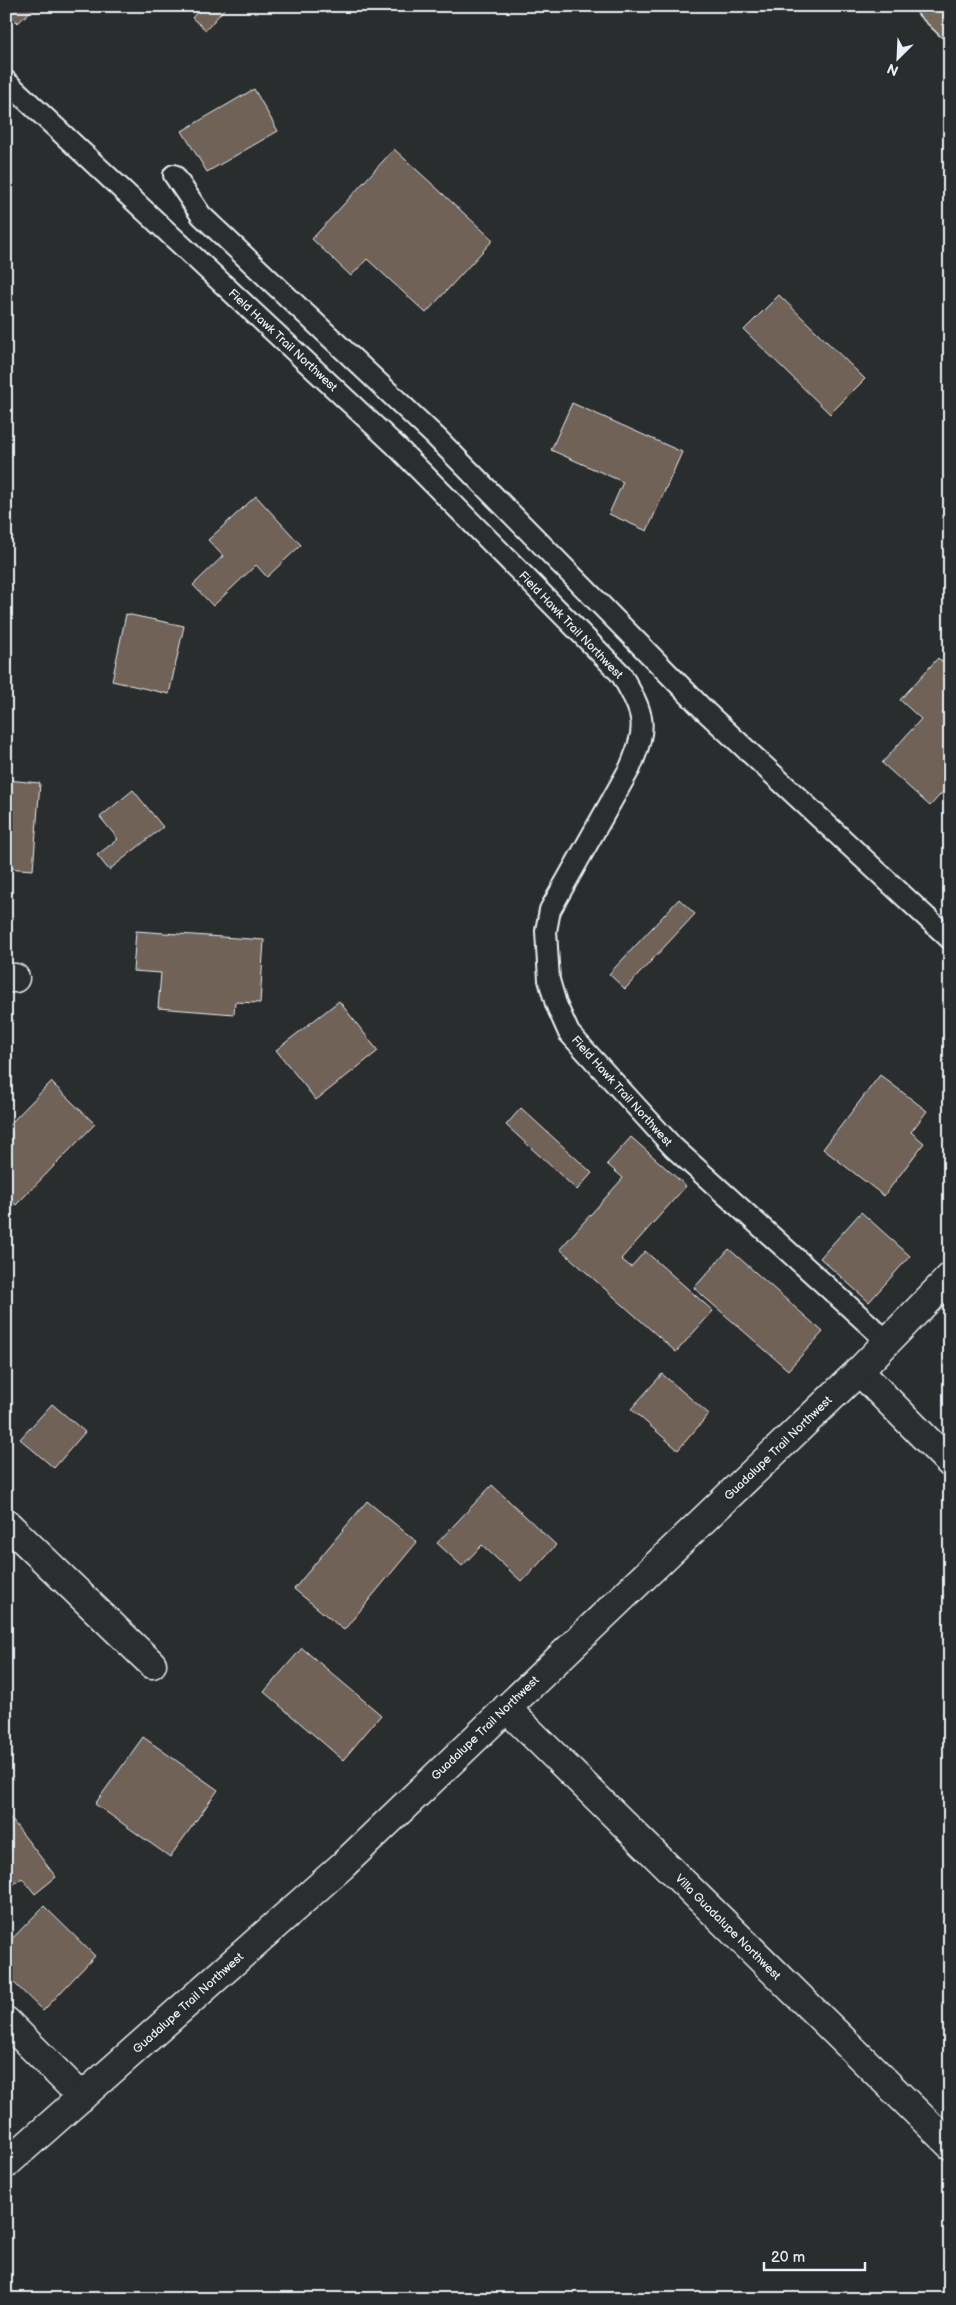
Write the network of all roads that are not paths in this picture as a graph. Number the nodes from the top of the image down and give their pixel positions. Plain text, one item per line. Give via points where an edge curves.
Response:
1 (930, 6) edge
2 (950, 25) edge
3 (6, 80) edge
4 (174, 175) dead end
5 (950, 939) edge
6 (950, 1277) edge
7 (887, 1341) junction
8 (859, 1371) junction
9 (950, 1463) edge
10 (6, 1523) edge
11 (152, 1664) dead end
12 (506, 1708) junction
13 (6, 2021) edge
14 (82, 2097) junction
15 (950, 2145) edge
16 (6, 2164) edge

1 - 2 main road
3 - 7 lane, Field Hawk Trail Northwest via 395,445 621,674 643,719 640,745 550,910 546,931 549,980 556,1004 569,1033 673,1147
4 - 5 lane via 201,215 436,437 706,712
6 - 7 street, Guadalupe Trail Northwest
7 - 8 street, Guadalupe Trail Northwest
8 - 9 street
8 - 12 street, Guadalupe Trail Northwest
10 - 11 street
12 - 14 street, Guadalupe Trail Northwest via 342,1866
12 - 15 street, Villa Guadalupe Northwest
13 - 14 street
14 - 16 street, Guadalupe Trail Northwest

